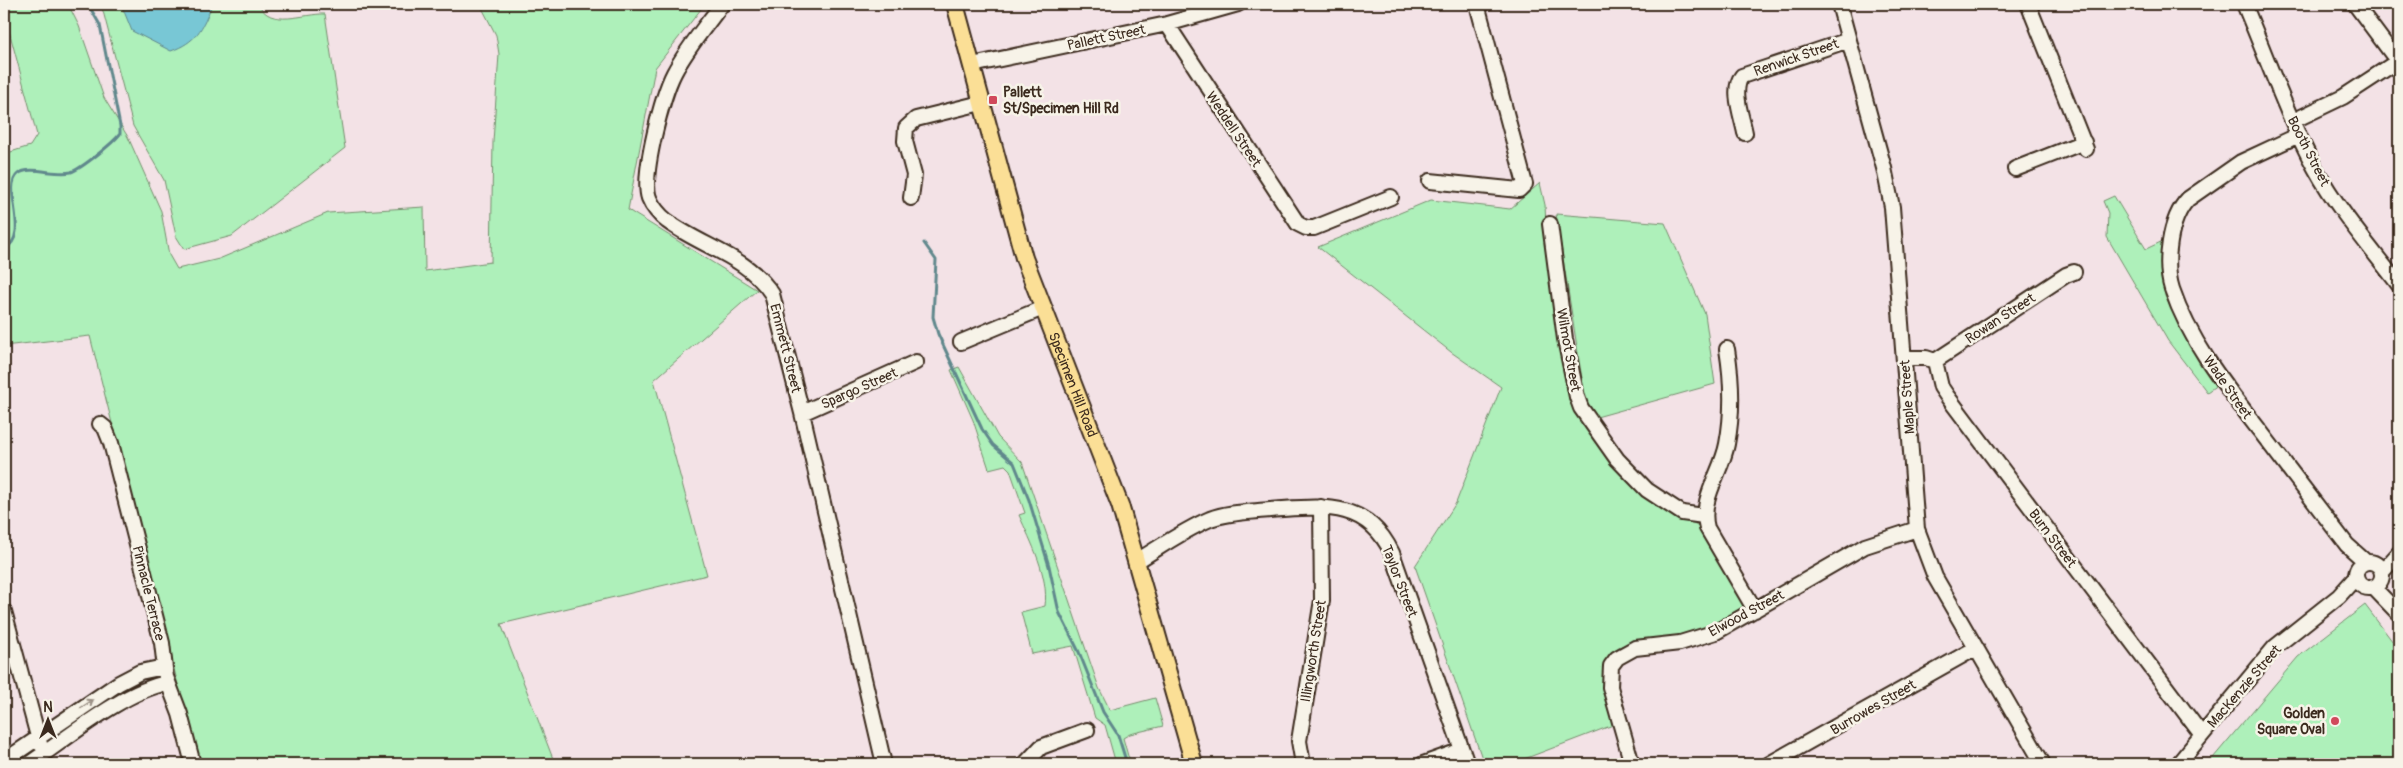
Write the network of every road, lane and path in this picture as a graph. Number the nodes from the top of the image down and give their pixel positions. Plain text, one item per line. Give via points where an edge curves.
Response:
1 (722, 4) edge
2 (955, 4) edge
3 (1238, 4) edge
4 (1477, 4) edge
5 (1839, 4) edge
6 (2028, 4) edge
7 (2244, 4) edge
8 (2355, 4) edge
9 (1167, 24) junction
10 (1849, 40) junction
11 (2399, 62) edge
12 (972, 65) junction
13 (981, 103) junction
14 (2293, 121) junction
15 (1745, 132) dead end
16 (2299, 135) junction
17 (2015, 169) dead end
18 (1430, 181) dead end
19 (1391, 197) dead end
20 (911, 198) dead end
21 (1550, 224) dead end
22 (2069, 270) dead end
23 (2399, 285) edge
24 (1044, 308) junction
25 (961, 342) dead end
26 (1727, 349) dead end
27 (1904, 358) junction
28 (1935, 361) junction
29 (916, 362) dead end
30 (802, 413) junction
31 (100, 424) dead end
32 (1320, 507) junction
33 (1704, 516) junction
34 (1917, 529) junction
35 (2398, 554) edge
36 (1137, 561) junction
37 (2369, 574) junction
38 (2396, 609) edge
39 (1755, 610) junction
40 (4, 611) edge
41 (1976, 648) junction
42 (164, 667) junction
43 (168, 683) junction
44 (1087, 730) dead end
45 (2202, 735) junction
46 (37, 738) junction
47 (1462, 750) junction
48 (46, 752) junction
49 (4, 761) edge
50 (29, 764) edge
51 (193, 764) edge
52 (884, 764) edge
53 (1025, 764) edge
54 (1194, 764) edge
55 (1303, 764) edge
56 (1423, 764) edge
57 (1467, 764) edge
58 (1632, 764) edge
59 (1769, 764) edge
60 (2043, 764) edge
61 (2178, 764) edge

1 - 30 street, Emmett Street via 674,74 649,159 646,181 649,197 667,221 749,267 763,280 778,312
2 - 12 main road, Specimen Hill Road
3 - 9 street, Pallett Street
4 - 18 street via 1524,187 1519,190
5 - 10 street, Maple Street
6 - 17 street via 2085,145
7 - 14 street, Booth Street
8 - 11 street
9 - 12 street, Pallett Street
9 - 19 street, Weddell Street via 1298,224 1314,228
10 - 15 street, Renwick Street via 1742,76 1737,90
10 - 27 street, Maple Street via 1890,195
11 - 14 street via 2343,97
12 - 13 main road, Specimen Hill Road
13 - 20 street via 909,123 904,134 914,175
13 - 24 main road, Specimen Hill Road via 1016,231
14 - 16 street, Booth Street
16 - 23 street, Booth Street via 2326,186
16 - 37 street, Wade Street via 2241,162 2181,206 2172,233 2170,279 2196,339 2232,394
21 - 33 street, Wilmot Street via 1565,339 1581,408 1618,459 1648,490 1682,513
22 - 28 street, Rowan Street
24 - 25 street
24 - 36 main road, Specimen Hill Road via 1114,488
26 - 33 street via 1732,385 1729,436
27 - 28 street
27 - 34 street, Maple Street
28 - 45 street, Burn Street via 1941,387 1947,396
29 - 30 street, Spargo Street
30 - 52 street, Emmett Street
31 - 42 street, Pinnacle Terrace via 111,443 162,643
32 - 36 street, Taylor Street via 1220,516
32 - 47 street, Taylor Street via 1334,507 1355,515 1376,529 1388,545
32 - 55 street, Illingworth Street via 1322,600 1299,741
33 - 39 street via 1707,528
34 - 39 street, Elwood Street via 1865,546
34 - 41 street, Maple Street via 1928,564
35 - 37 street, MacKenzie Street
36 - 54 main road, Specimen Hill Road
37 - 38 street, Wade Street
37 - 45 street, MacKenzie Street via 2275,647
39 - 58 street, Elwood Street via 1698,638 1635,648 1617,658 1611,666 1610,687
40 - 46 street
41 - 59 street, Burrowes Street
41 - 60 street, Maple Street
42 - 43 street, Pinnacle Terrace
46 -> 42 street via 129,677
43 - 48 street via 130,695
43 - 51 street, Pinnacle Terrace
44 - 53 street via 1041,747
45 - 61 street, MacKenzie Street
46 - 48 street
46 - 49 street
47 - 56 street
47 - 57 street, Taylor Street
48 - 50 street

